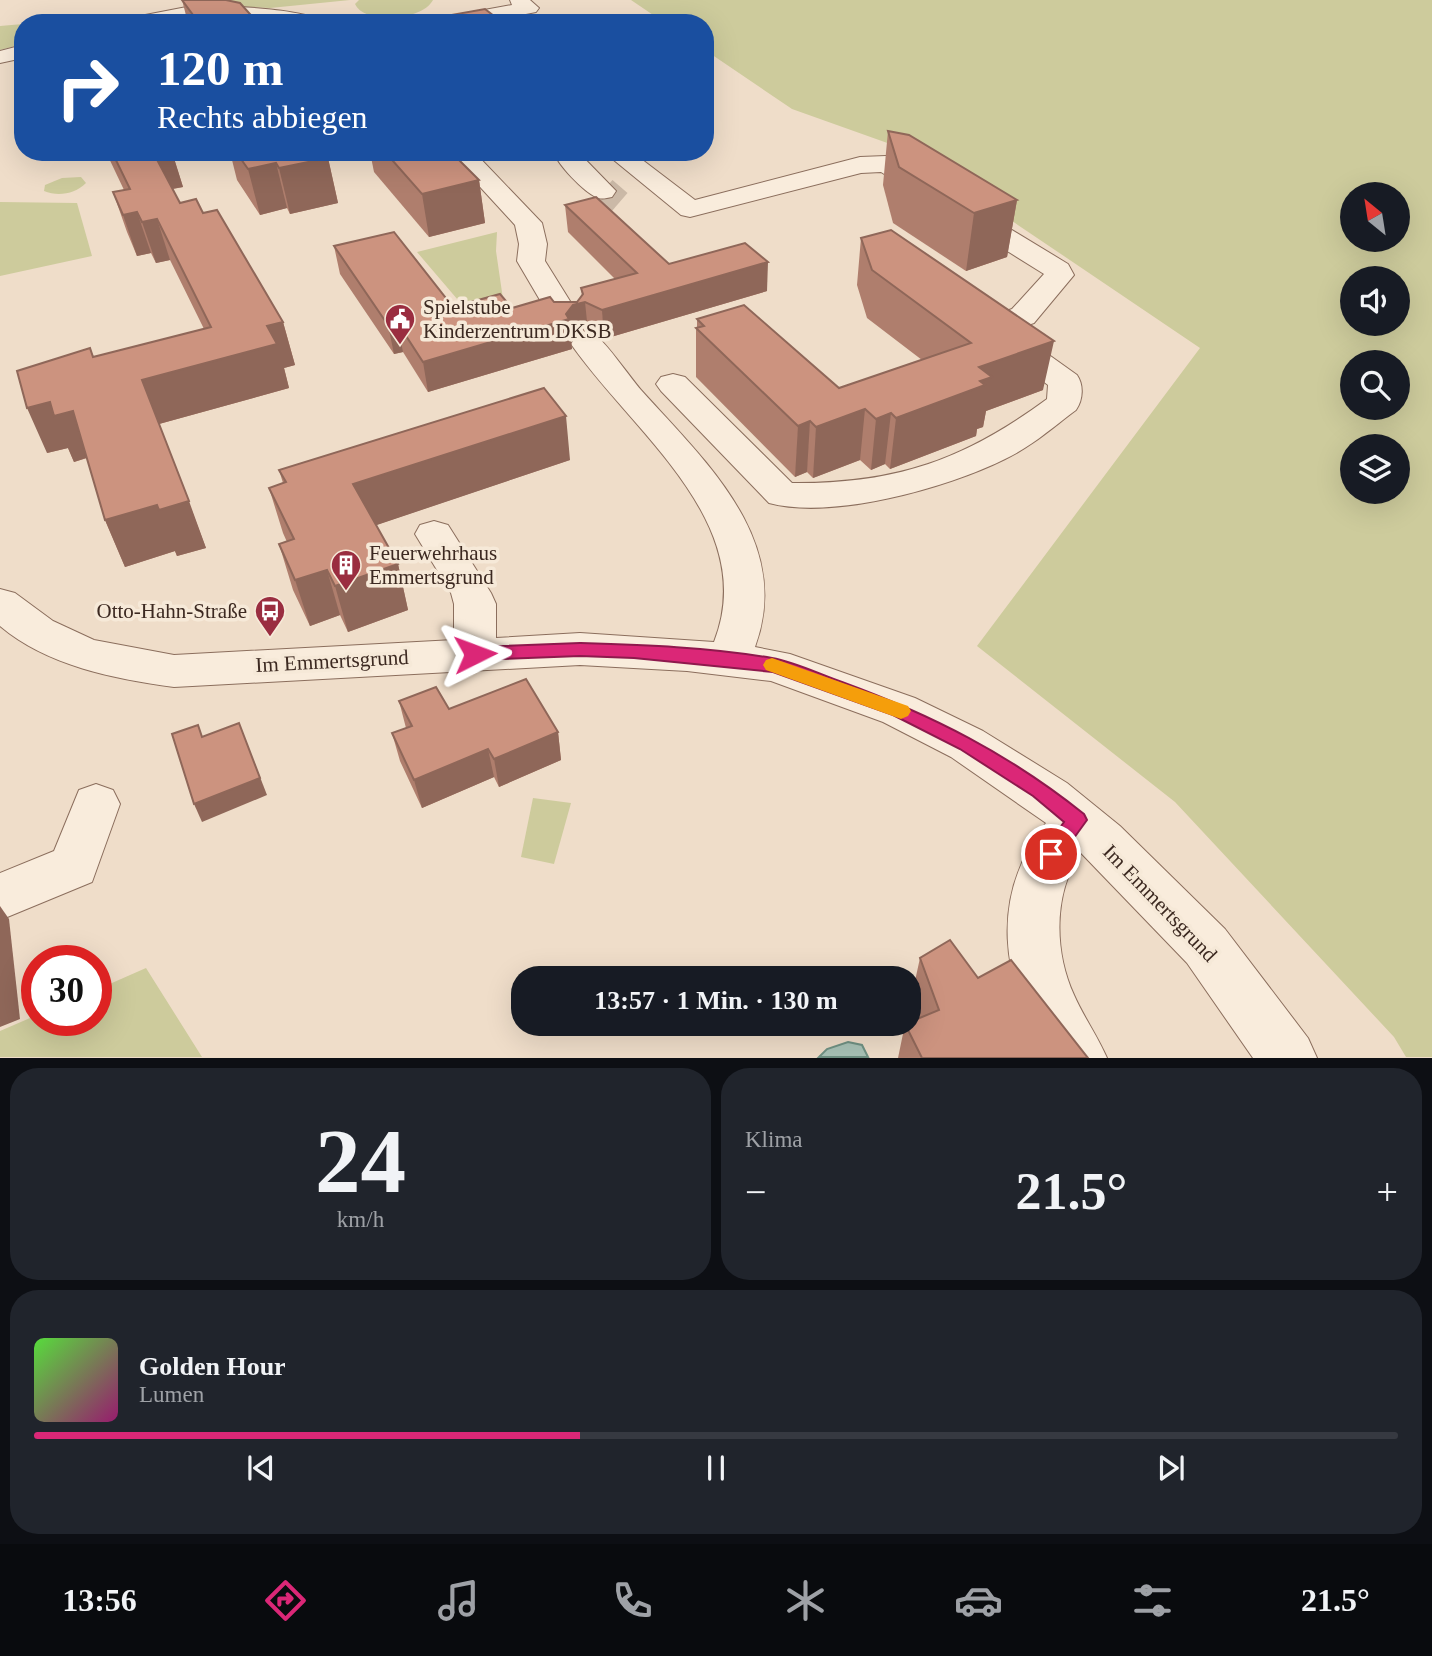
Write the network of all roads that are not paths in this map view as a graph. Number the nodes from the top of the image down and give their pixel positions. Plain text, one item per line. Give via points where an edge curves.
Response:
1 (201, 6) edge
2 (528, 7) edge
3 (170, 14) edge
4 (262, 14) edge
5 (493, 14) edge
6 (469, 161) edge
7 (570, 161) edge
8 (628, 161) edge
9 (603, 191) tunnel mouth
10 (673, 384) dead end
11 (435, 534) dead end
12 (0, 603) edge
13 (475, 654) junction
14 (729, 659) junction
15 (96, 804) dead end
16 (1058, 805) junction
17 (0, 897) edge
18 (1078, 1058) edge
19 (1288, 1058) edge

1 - 3 street
1 - 4 street
2 - 5 street
6 - 14 street via 528,223 531,261 578,333 631,402 701,476 730,526 746,584 743,620
7 - 9 street
8 - 10 street via 690,209 860,165 886,164 1058,270 1059,275 1023,316 982,321 1065,382 1064,403 984,456 920,479 867,492 782,495
11 - 13 street via 475,604
12 - 13 street, Im Emmertsgrund via 56,642 94,657 174,671
13 - 14 street, Im Emmertsgrund via 580,649
14 - 16 street, Im Emmertsgrund via 775,665 899,710 967,744
15 - 17 street via 74,866
16 - 18 street via 1058,841 1035,895 1032,926 1045,996
16 - 19 street, Im Emmertsgrund via 1135,873 1206,946

